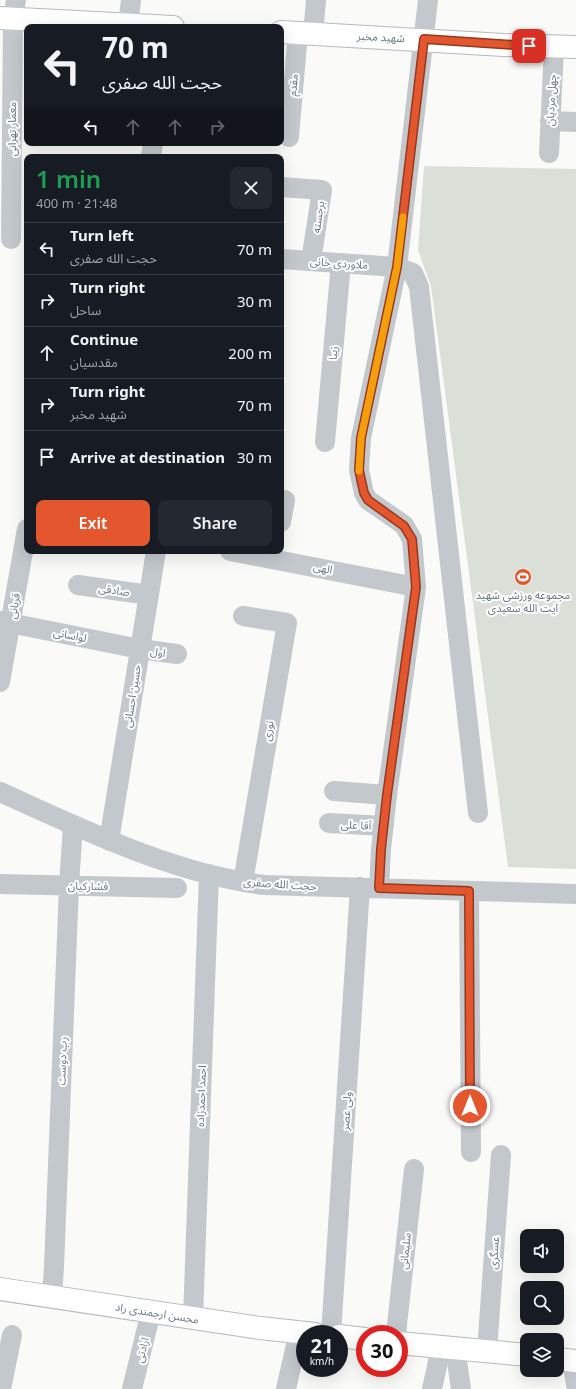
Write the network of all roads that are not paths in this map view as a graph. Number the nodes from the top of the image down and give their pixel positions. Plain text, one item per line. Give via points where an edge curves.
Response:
1 (131, 0) edge
2 (316, 0) edge
3 (428, 0) edge
4 (10, 12) edge
5 (119, 24) edge
6 (128, 24) edge
7 (297, 33) edge
8 (424, 39) junction
9 (554, 46) junction
10 (576, 47) edge
11 (550, 121) junction
12 (576, 122) edge
13 (289, 138) dead end
14 (549, 153) dead end
15 (284, 187) edge
16 (13, 239) edge
17 (284, 258) edge
18 (311, 261) junction
19 (341, 263) junction
20 (397, 267) junction
21 (325, 442) dead end
22 (285, 500) dead end
23 (284, 506) edge
24 (24, 542) edge
25 (156, 554) edge
26 (264, 554) edge
27 (275, 555) edge
28 (78, 585) dead end
29 (416, 587) junction
30 (149, 595) junction
31 (244, 616) dead end
32 (5, 622) edge
33 (140, 649) junction
34 (177, 654) dead end
35 (0, 682) edge
36 (334, 791) dead end
37 (0, 792) edge
38 (387, 795) junction
39 (478, 813) dead end
40 (329, 823) dead end
41 (73, 825) junction
42 (384, 826) junction
43 (109, 841) junction
44 (209, 874) junction
45 (243, 882) junction
46 (0, 884) edge
47 (69, 885) junction
48 (177, 888) dead end
49 (369, 888) junction
50 (469, 891) junction
51 (576, 894) edge
52 (471, 1152) dead end
53 (501, 1155) dead end
54 (414, 1169) dead end
55 (0, 1289) edge
56 (52, 1297) junction
57 (151, 1312) junction
58 (193, 1318) junction
59 (332, 1325) edge
60 (397, 1325) edge
61 (296, 1332) edge
62 (12, 1335) dead end
63 (408, 1344) edge
64 (448, 1347) junction
65 (487, 1351) junction
66 (520, 1355) edge
67 (568, 1360) edge
68 (296, 1362) edge
69 (576, 1385) edge
70 (1, 1389) edge
71 (132, 1389) edge
72 (286, 1389) edge
73 (432, 1389) edge
74 (461, 1389) edge

1 - 6 street
2 - 7 street, مقدم
3 - 8 street, ولی عصر
4 - 5 main road
4 - 16 street, معمار تهرانی
7 - 8 main road, شهید مخبر
7 - 13 street, مقدم
8 - 9 main road, شهید مخبر
8 - 20 street, ولی عصر
9 - 10 main road, شهید مخبر
9 - 11 street, چهل مردیان
11 - 12 street
11 - 14 street, چهل مردیان
15 - 18 street, برجسته via 322,190
17 - 18 street, ملاوردی خانی
18 - 19 street, ملاوردی خانی
19 - 20 street, ملاوردی خانی
19 - 21 street, زیبا
20 - 29 street, ولی عصر via 361,438 359,470 368,500 404,526 412,539
20 - 39 street via 413,272 419,288
22 - 23 street
24 - 32 street, قربانی
25 - 30 street, حسین احسانی
26 - 27 street, الهی
27 - 29 street, الهی
28 - 30 street, صادقی
29 - 38 street, ولی عصر
30 - 33 street, حسین احسانی
31 - 45 street, نوری via 287,623
32 - 33 street, لواسانی
32 - 35 street, قربانی
33 - 34 street, اول
33 - 43 street, حسین احسانی
36 - 38 street
37 - 41 street, حجت الله صفری
38 - 42 street, ولی عصر
40 - 42 street, آقا علی
41 - 43 street, حجت الله صفری
41 - 47 street, رب دوست
42 - 49 street, ولی عصر
43 - 44 street, حجت الله صفری via 172,864
44 - 45 street, حجت الله صفری
44 - 58 street, احمد احمدزاده
45 - 49 street, حجت الله صفری
46 - 47 street, فشارکیان
47 - 48 street, فشارکیان
47 - 56 street, رب دوست
49 - 50 street, حجت الله صفری
49 - 59 street, ولی عصر
50 - 51 street, حجت الله صفری
50 - 52 street
53 - 65 street, عسگری
54 - 60 street, سلیمانی
55 - 56 main road, محسن ارجمندی راد
56 - 57 main road, محسن ارجمندی راد
57 - 58 main road, محسن ارجمندی راد
57 - 71 street, ارادتی
58 - 61 main road, محسن ارجمندی راد
62 - 70 street
63 - 64 main road
64 - 65 main road
64 - 73 street
64 - 74 street
65 - 66 main road
67 - 69 street
68 - 72 street

